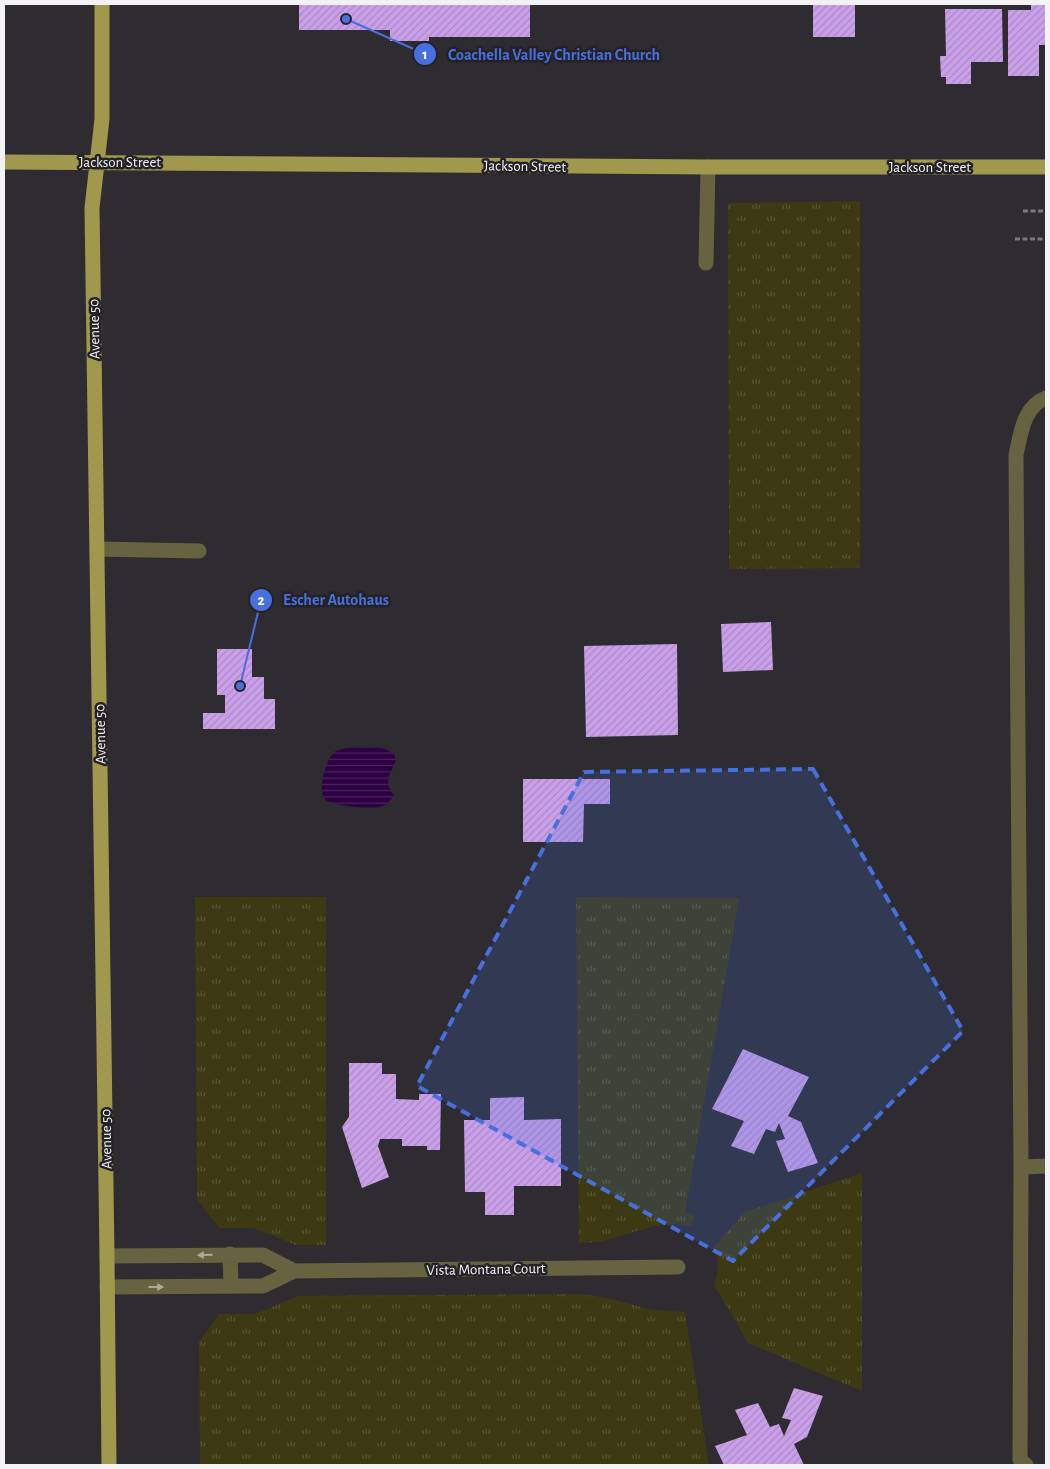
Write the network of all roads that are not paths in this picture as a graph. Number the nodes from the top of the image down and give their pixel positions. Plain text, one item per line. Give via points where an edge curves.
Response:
1 (102, 4) edge
2 (4, 162) edge
3 (97, 162) junction
4 (708, 167) junction
5 (1046, 167) edge
6 (706, 263) dead end
7 (1046, 398) edge
8 (97, 549) junction
9 (199, 551) dead end
10 (1046, 1166) edge
11 (1021, 1168) junction
12 (230, 1254) junction
13 (107, 1256) junction
14 (678, 1267) dead end
15 (294, 1271) junction
16 (231, 1286) junction
17 (107, 1287) junction
18 (109, 1465) edge
19 (1026, 1465) edge

1 - 3 main road, Avenue 50 via 102,119
2 - 3 main road, Jackson Street
3 - 4 main road, Jackson Street
3 - 8 main road, Avenue 50 via 92,208
4 - 5 main road, Jackson Street
4 - 6 street
7 - 11 street via 1037,401 1024,418 1016,455
8 - 9 street
8 - 13 main road, Avenue 50
10 - 11 street
11 - 19 street via 1020,1460
12 -> 13 street, Vista Montana Court
12 - 15 street, Vista Montana Court via 263,1255
12 - 16 street
13 - 17 main road, Avenue 50
14 - 15 street, Vista Montana Court
15 - 16 street, Vista Montana Court via 263,1286
17 -> 16 street, Vista Montana Court
17 - 18 main road, Avenue 50

